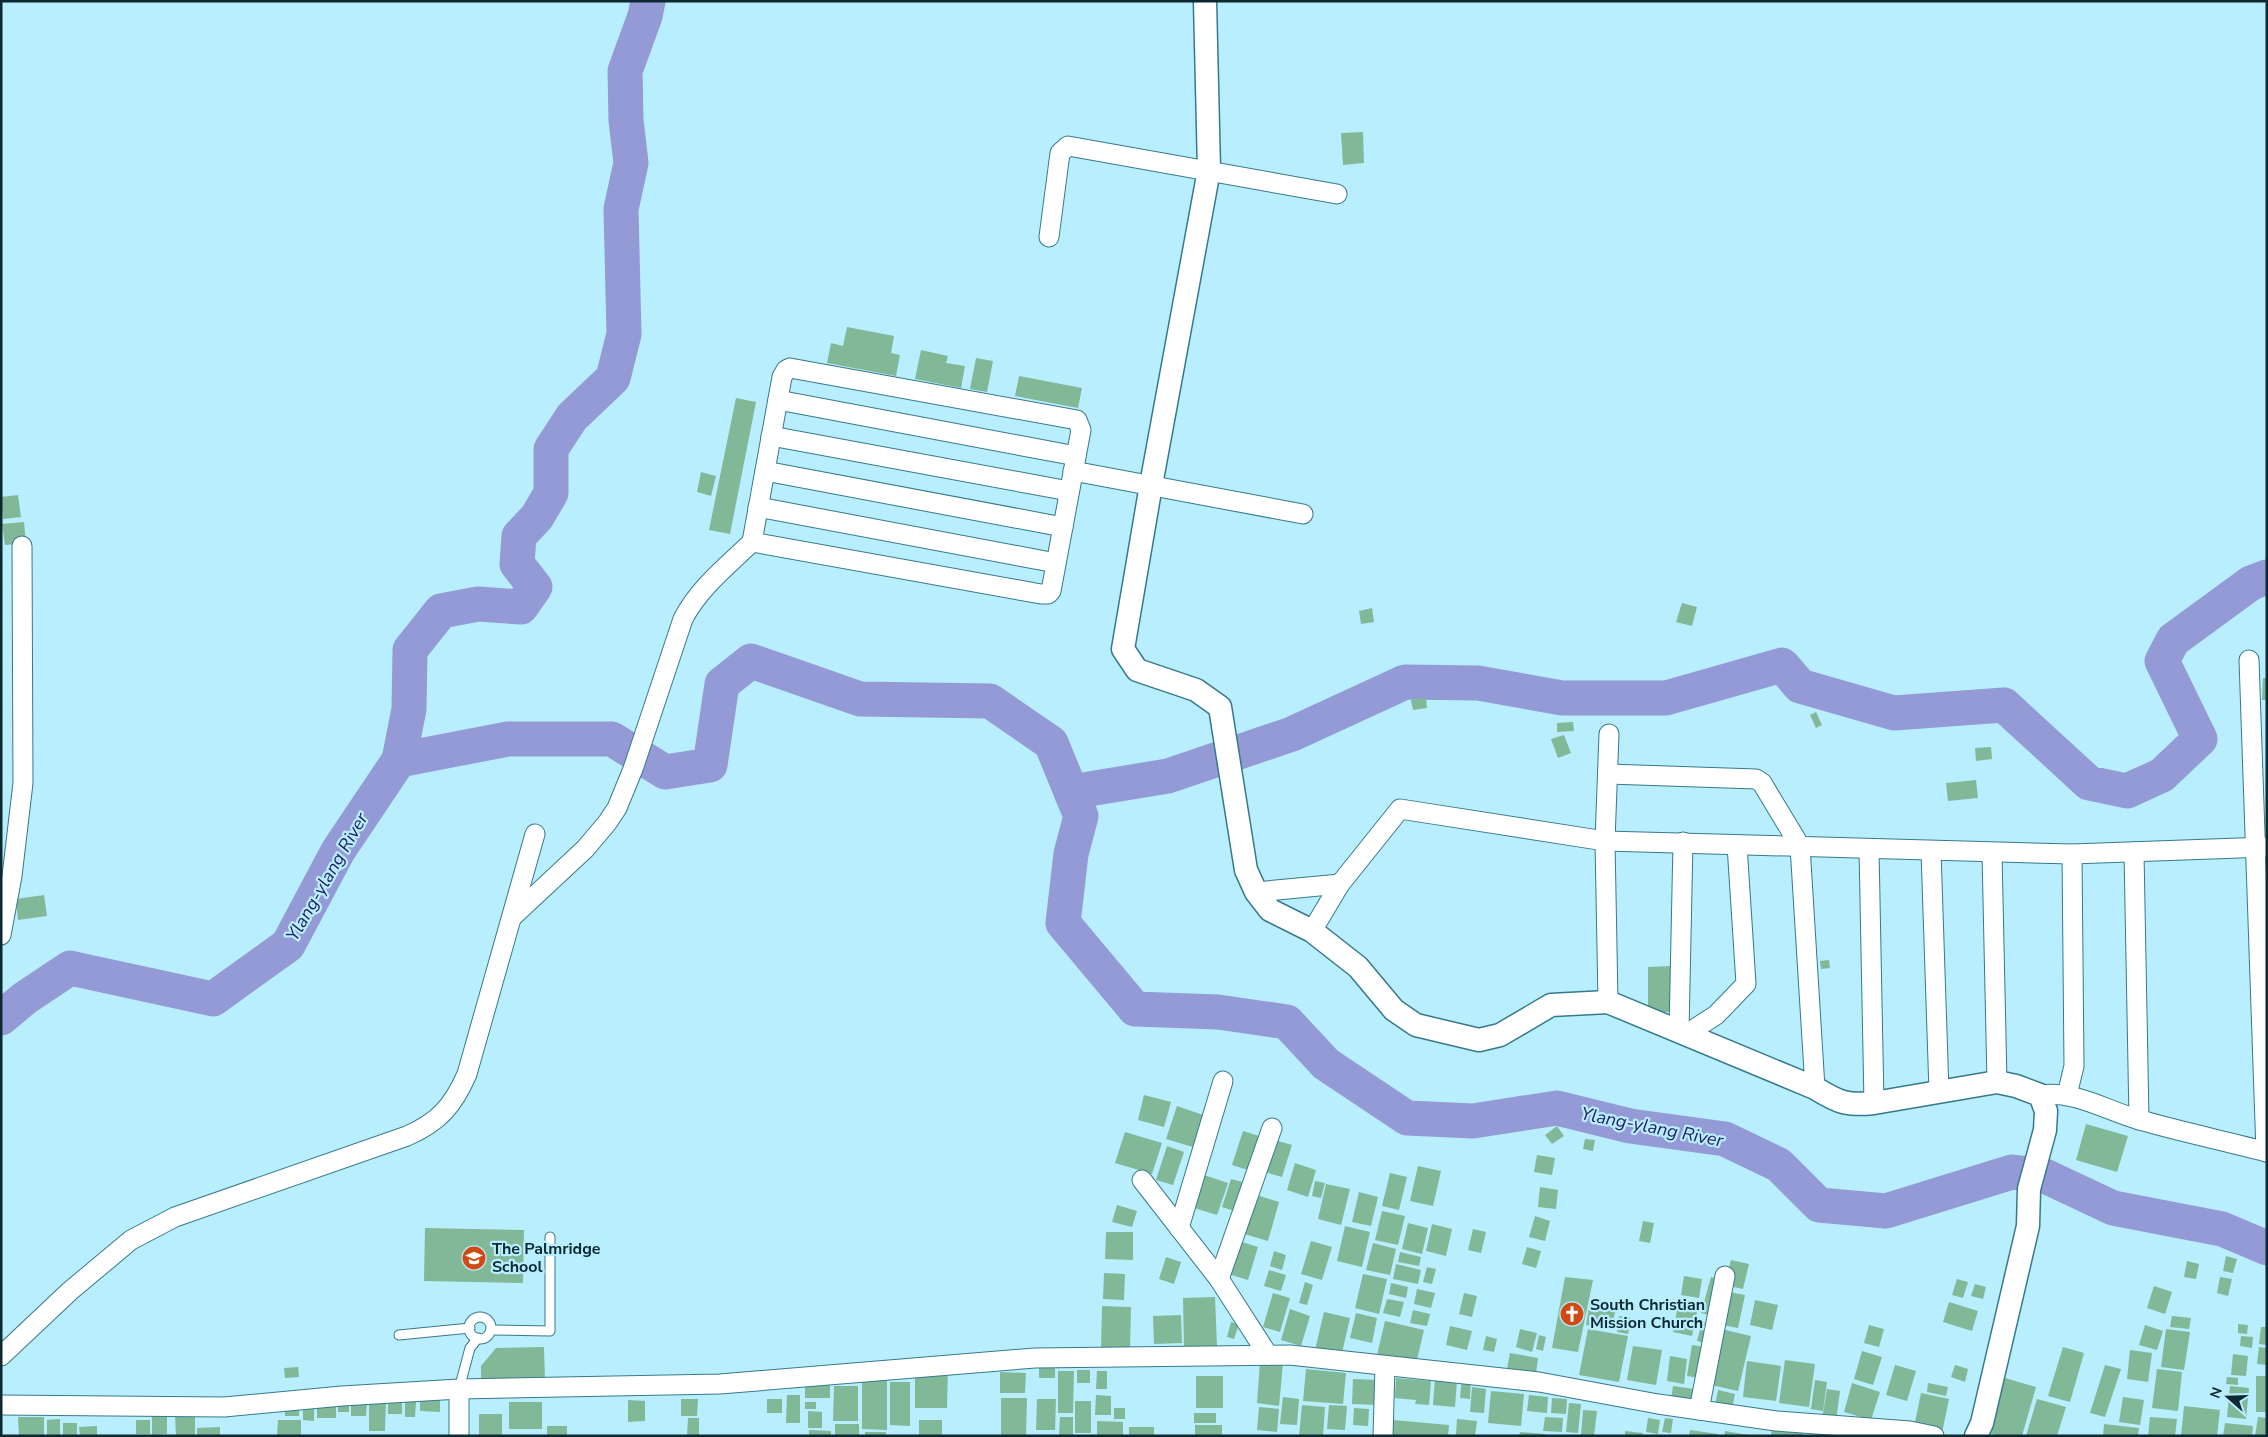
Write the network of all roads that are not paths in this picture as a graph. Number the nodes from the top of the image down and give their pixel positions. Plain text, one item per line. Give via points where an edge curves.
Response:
1 (1205, 1) edge
2 (1209, 170) junction
3 (1338, 194) dead end
4 (1049, 236) dead end
5 (778, 400) junction
6 (771, 436) junction
7 (1075, 464) junction
8 (765, 471) junction
9 (1151, 485) junction
10 (1069, 491) junction
11 (758, 507) junction
12 (1303, 514) dead end
13 (1063, 527) junction
14 (752, 542) junction
15 (22, 546) dead end
16 (1056, 563) junction
17 (2249, 660) dead end
18 (1610, 734) dead end
19 (1608, 774) junction
20 (535, 834) dead end
21 (1606, 841) junction
22 (1683, 842) junction
23 (1737, 845) junction
24 (1800, 846) junction
25 (2262, 847) edge
26 (1869, 849) junction
27 (1931, 851) junction
28 (2134, 852) junction
29 (1992, 853) junction
30 (2072, 854) junction
31 (1340, 884) junction
32 (1256, 892) junction
33 (511, 918) junction
34 (1312, 931) junction
35 (1, 935) edge
36 (1608, 1002) junction
37 (1682, 1034) junction
38 (1222, 1081) dead end
39 (1996, 1082) junction
40 (1815, 1088) junction
41 (1939, 1092) junction
42 (2067, 1094) junction
43 (2040, 1096) junction
44 (1874, 1103) junction
45 (2139, 1120) junction
46 (1272, 1128) dead end
47 (2267, 1152) edge
48 (1142, 1180) dead end
49 (2030, 1189) junction
50 (1179, 1228) junction
51 (550, 1237) dead end
52 (1725, 1276) dead end
53 (1219, 1279) junction
54 (470, 1328) junction
55 (491, 1330) junction
56 (399, 1335) dead end
57 (478, 1338) junction
58 (1268, 1355) junction
59 (1, 1356) edge
60 (1385, 1366) junction
61 (459, 1389) junction
62 (1, 1405) edge
63 (1699, 1410) junction
64 (460, 1436) edge
65 (1384, 1436) edge
66 (1934, 1436) edge
67 (1970, 1436) edge
68 (1976, 1436) edge

1 - 2 street
2 - 3 street
2 - 4 street via 1068,146 1060,153
2 - 9 street
5 - 6 street
5 - 7 street
5 - 7 street via 784,373 794,368 1073,418 1081,426
6 - 8 street
6 - 10 street
7 - 9 street
7 - 10 street
8 - 11 street
8 - 13 street
9 - 12 street
9 - 32 street via 1124,649 1137,670 1196,690 1220,707 1246,870
10 - 13 street
11 - 14 street
11 - 16 street
13 - 16 street
14 - 16 street via 1045,595 1052,588
14 - 33 street via 702,590 687,611 676,635 633,769 616,808 597,836
15 - 35 street via 23,783
17 - 25 street
18 - 19 street
19 - 21 street
19 - 24 street via 1756,779 1762,783
20 - 33 street
21 - 22 street
21 - 31 street via 1400,809
21 - 36 street
22 - 23 street
22 - 37 street
23 - 24 street
23 - 37 street via 1746,984 1716,1015
24 - 26 street
24 - 40 street
25 - 28 street
25 - 47 street
26 - 27 street
26 - 44 street
27 - 29 street
27 - 41 street
28 - 30 street
28 - 45 street
29 - 30 street
29 - 39 street
30 - 42 street via 2074,1066
31 - 32 street
31 - 34 street
32 - 34 street via 1270,910
33 - 59 street via 467,1074 458,1095 434,1122 407,1136 175,1217 132,1240 70,1291
34 - 36 street via 1358,967 1394,1010 1416,1025 1478,1040 1500,1035 1551,1005
36 - 37 street
37 - 40 street
38 - 50 street
39 - 41 street
39 - 43 street
40 - 44 street via 1840,1103
41 - 44 street
42 - 43 street
42 - 45 street
43 - 49 street via 2046,1111 2046,1130
45 - 47 street
46 - 53 street
48 - 50 street
49 - 67 street via 2013,1222 1968,1424
49 - 68 street via 2028,1226 1982,1423
50 - 53 street
51 - 55 lane via 550,1331
52 - 63 street
53 - 58 street
54 - 55 lane via 472,1321 482,1317 490,1323
54 - 56 lane
54 - 57 lane
55 - 57 lane via 488,1336
57 - 61 lane via 470,1348
58 - 60 street
58 - 61 street via 1035,1358 720,1384
60 - 63 street via 1539,1382
60 - 65 street
61 - 62 street via 224,1407
61 - 64 street
63 - 66 street

